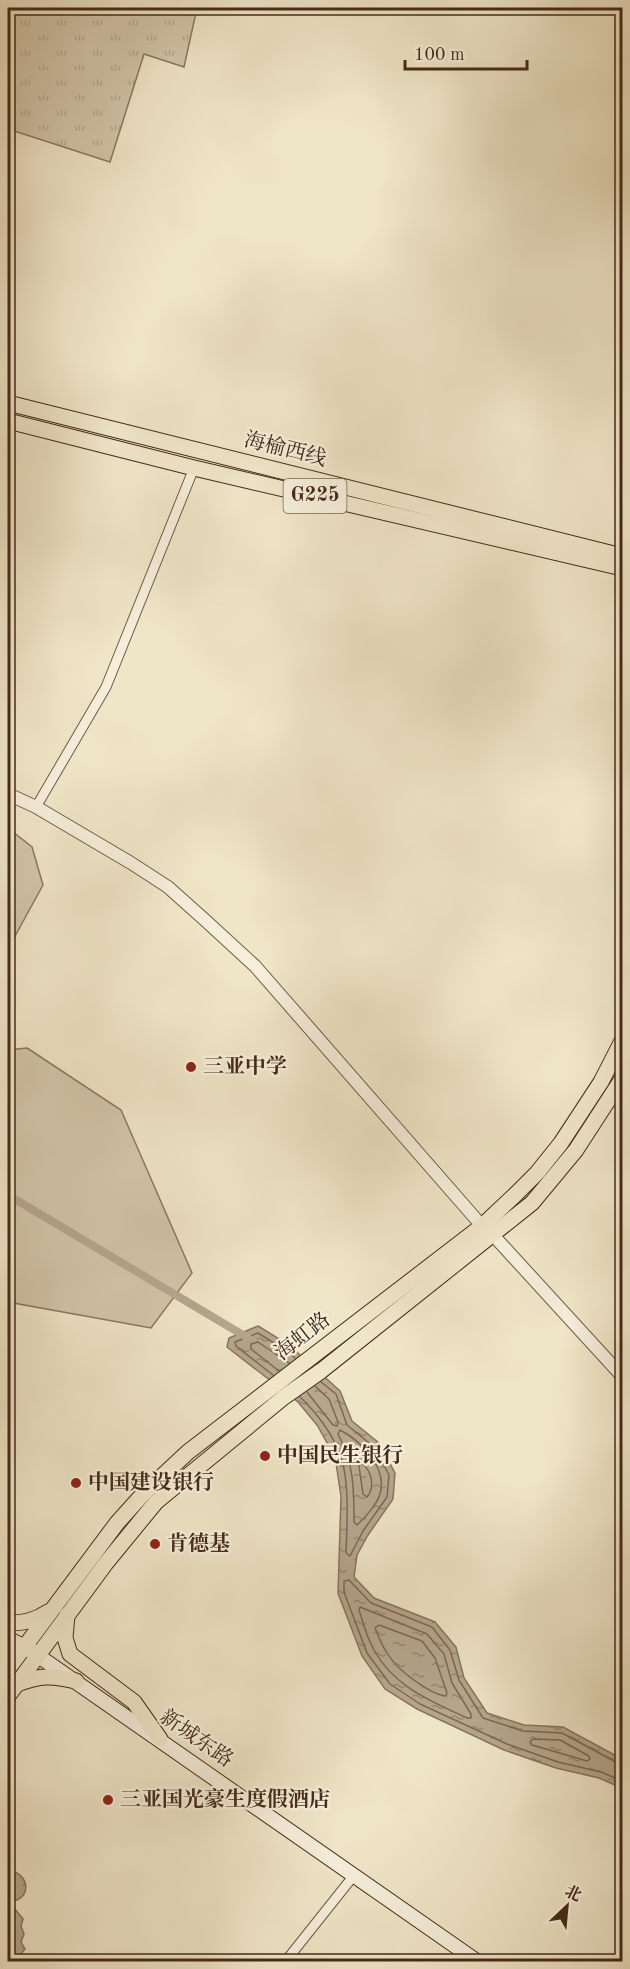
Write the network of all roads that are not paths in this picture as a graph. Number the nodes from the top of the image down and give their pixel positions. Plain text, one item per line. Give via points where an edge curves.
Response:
1 (8, 403) edge
2 (8, 420) edge
3 (194, 468) junction
4 (622, 556) edge
5 (622, 568) edge
6 (8, 794) edge
7 (36, 807) junction
8 (622, 1041) edge
9 (622, 1079) edge
10 (487, 1231) junction
11 (622, 1376) edge
12 (279, 1391) junction
13 (53, 1608) junction
14 (68, 1614) junction
15 (8, 1623) edge
16 (8, 1639) edge
17 (31, 1650) junction
18 (8, 1669) edge
19 (76, 1681) junction
20 (11, 1690) edge
21 (160, 1739) junction
22 (355, 1874) junction
23 (285, 1962) edge
24 (478, 1962) edge

1 - 4 main road, 海榆西线 / G225
2 - 3 main road, 海榆西线 / G225
3 - 5 main road, 海榆西线 / G225
3 - 7 street via 106,687
6 - 7 street
7 - 10 street via 168,887 255,966
8 - 10 main road, 海虹路 via 602,1082 561,1143
9 - 10 main road, 海虹路 via 576,1150 532,1203
10 - 11 street
10 - 12 main road, 海虹路 via 308,1360
10 - 12 main road, 海虹路 via 321,1371
12 - 13 main road, 海虹路 via 188,1452 144,1493
12 - 14 main road, 海虹路 via 156,1502
13 - 15 main road via 29,1622
13 - 17 main road, 海虹路
14 - 17 main road, 海虹路
14 - 21 main road via 65,1638 70,1654 134,1702
15 - 17 main road
16 - 17 main road
17 - 18 main road, 海虹路
17 - 19 main road, 新城东路
17 - 20 main road, 海虹路
19 - 20 main road via 42,1676
19 - 21 main road, 新城东路
21 - 22 main road, 新城东路
22 - 23 street
22 - 24 main road, 新城东路

